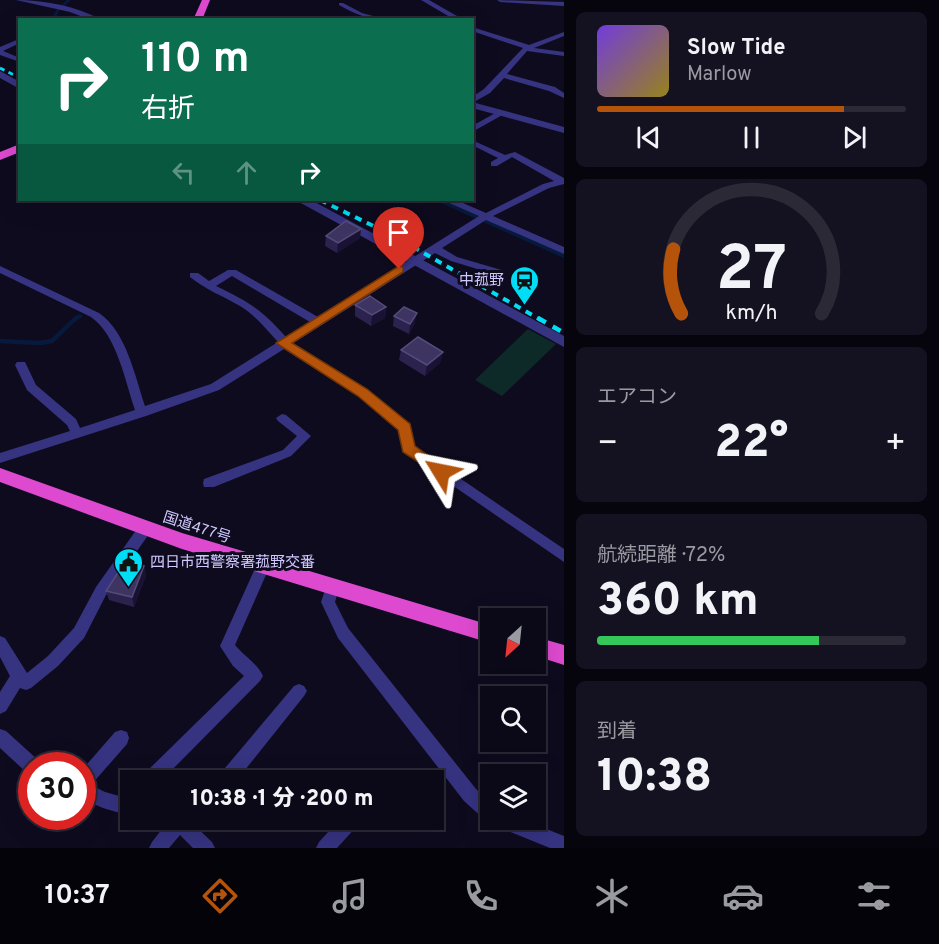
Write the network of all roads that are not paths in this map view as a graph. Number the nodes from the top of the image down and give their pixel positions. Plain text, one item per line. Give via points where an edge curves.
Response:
1 (19, 0) edge
2 (206, 0) edge
3 (350, 0) edge
4 (424, 0) edge
5 (500, 0) edge
6 (564, 4) edge
7 (94, 18) edge
8 (198, 18) edge
9 (377, 18) edge
10 (456, 18) edge
11 (474, 30) edge
12 (564, 34) edge
13 (18, 42) edge
14 (527, 48) junction
15 (0, 52) edge
16 (564, 54) edge
17 (18, 60) edge
18 (0, 74) edge
19 (502, 75) junction
20 (18, 85) edge
21 (564, 96) edge
22 (474, 101) edge
23 (474, 104) edge
24 (502, 113) junction
25 (474, 129) edge
26 (564, 130) edge
27 (474, 142) edge
28 (18, 148) edge
29 (0, 157) edge
30 (505, 158) junction
31 (494, 164) dead end
32 (562, 181) edge
33 (305, 201) edge
34 (452, 201) edge
35 (482, 218) junction
36 (434, 248) junction
37 (564, 251) edge
38 (415, 260) junction
39 (0, 270) edge
40 (501, 273) dead end
41 (194, 275) dead end
42 (208, 286) junction
43 (317, 321) junction
44 (564, 342) edge
45 (282, 343) junction
46 (21, 365) dead end
47 (142, 413) junction
48 (282, 418) dead end
49 (77, 434) junction
50 (0, 458) edge
51 (0, 475) edge
52 (209, 483) dead end
53 (144, 530) junction
54 (564, 556) edge
55 (262, 568) junction
56 (332, 588) junction
57 (480, 631) edge
58 (0, 643) edge
59 (546, 650) edge
60 (564, 656) edge
61 (20, 676) junction
62 (299, 691) dead end
63 (2, 700) edge
64 (0, 737) edge
65 (121, 738) dead end
66 (18, 753) edge
67 (96, 767) edge
68 (160, 770) edge
69 (234, 770) edge
70 (96, 797) edge
71 (120, 804) edge
72 (480, 804) edge
73 (170, 830) edge
74 (187, 830) edge
75 (342, 830) edge
76 (526, 830) edge
77 (564, 845) edge
78 (158, 848) edge
79 (206, 848) edge
80 (325, 848) edge

1 - 7 street via 71,8
2 - 8 highway
3 - 9 street via 341,4
4 - 10 street
5 - 6 street
11 - 14 street
12 - 14 street
13 - 15 street
14 - 16 street
14 - 19 street
15 - 17 street
18 - 20 street
19 - 21 street
19 - 22 street
23 - 24 street
24 - 25 street
24 - 26 street
27 - 30 street
28 - 29 highway
30 - 31 street
30 - 32 street via 512,154
32 - 35 street
33 - 38 street
34 - 35 street
35 - 36 street
35 - 37 street
36 - 38 street
36 - 40 street via 454,259
38 - 43 street
38 - 44 street
39 - 47 street via 105,322 115,338
41 - 42 street
42 - 43 street via 232,272
42 - 45 street via 252,310
43 - 45 street
45 - 47 street via 215,387
45 - 54 street via 362,393 405,428 408,448
46 - 49 street via 31,387 72,422
47 - 49 street
48 - 52 street via 305,436 287,453
49 - 50 street
51 - 53 highway, 国道477号
53 - 55 highway, 国道477号
53 - 61 street via 101,591 80,633 26,683
55 - 56 highway, 国道477号
55 - 68 street via 227,646 255,676
56 - 57 highway, 国道477号
56 - 72 street via 328,602 343,633
58 - 61 street
59 - 60 highway
61 - 63 street
62 - 69 street
64 - 66 street
65 - 67 street
70 - 71 street
73 - 78 street
74 - 79 street
75 - 80 street
76 - 77 street

